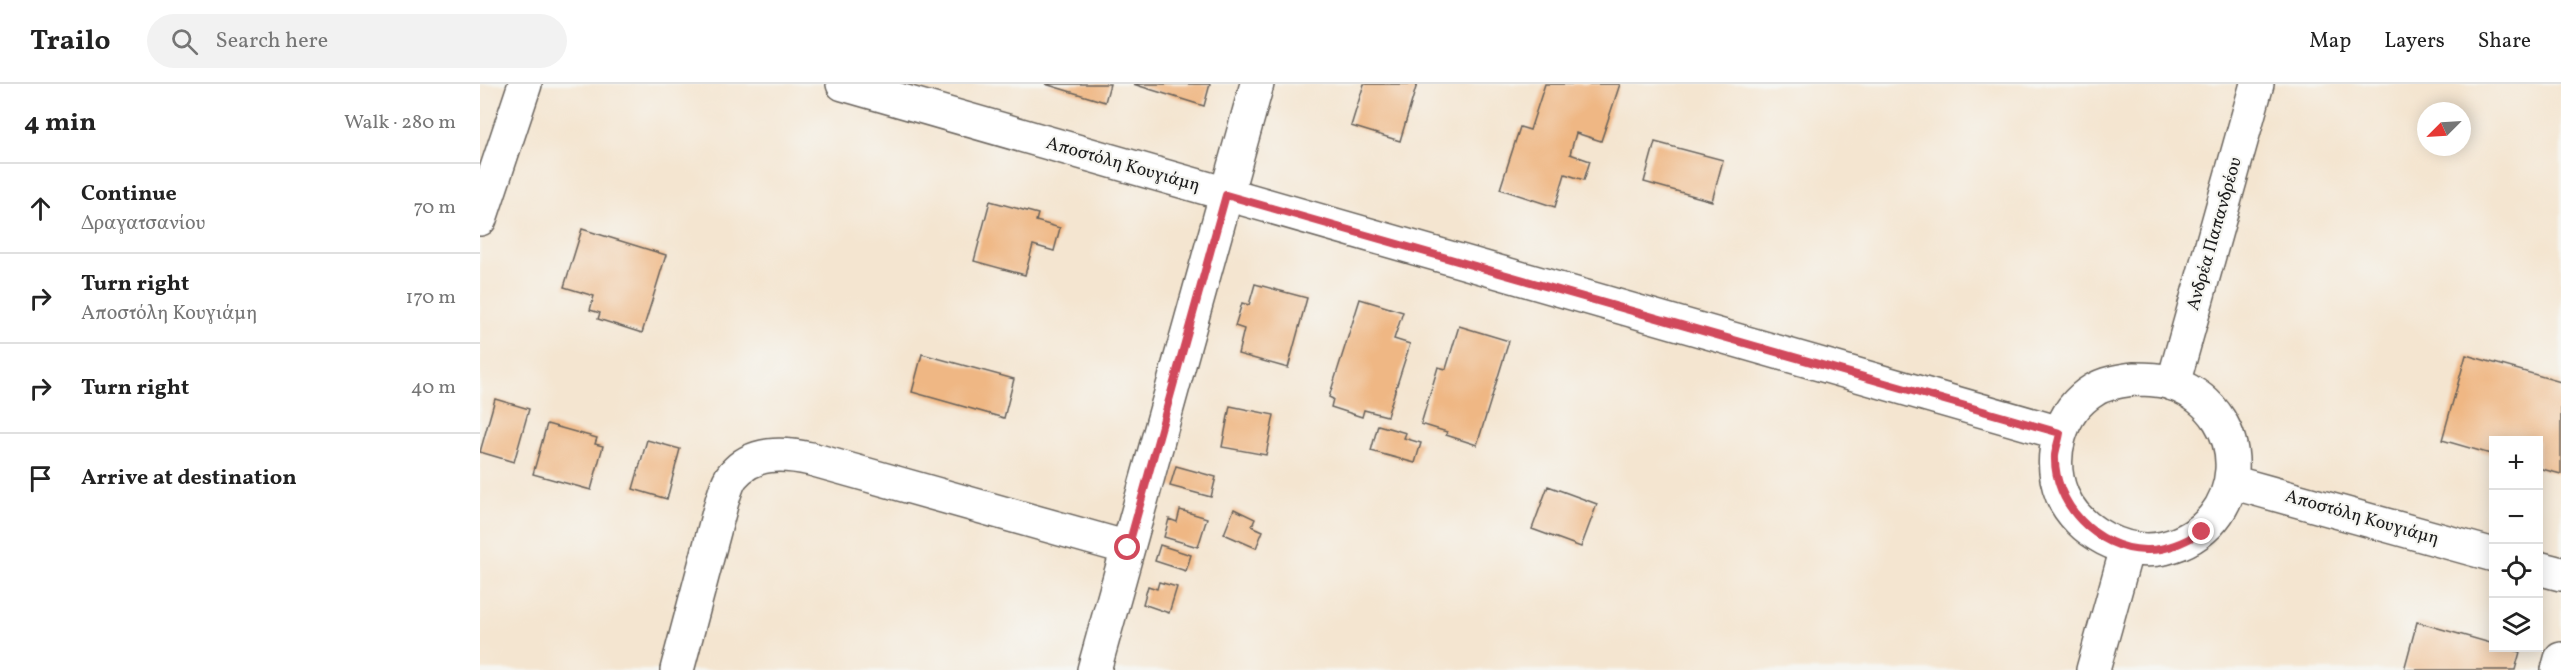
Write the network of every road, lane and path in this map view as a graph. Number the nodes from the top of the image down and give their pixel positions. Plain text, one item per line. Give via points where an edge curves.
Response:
1 (525, 84) edge
2 (843, 84) edge
3 (1257, 84) edge
4 (2257, 84) edge
5 (1226, 195) junction
6 (480, 219) edge
7 (2173, 384) junction
8 (2060, 433) junction
9 (2231, 482) junction
10 (1128, 548) junction
11 (2127, 548) junction
12 (2489, 554) edge
13 (2543, 569) edge
14 (2561, 574) edge
15 (2561, 659) edge
16 (677, 670) edge
17 (1094, 670) edge
18 (2093, 670) edge
19 (2558, 670) edge

1 - 6 street
2 - 5 street, Αποστόλη Κουγιάμη
3 - 5 street
4 - 7 street, Ανδρέα Παπανδρέου
5 - 8 street, Αποστόλη Κουγιάμη
5 - 10 street
7 - 8 street via 2133,379 2094,389 2069,413
7 - 9 street via 2217,415 2231,448
8 - 11 street via 2055,455 2062,494 2094,532
9 - 11 street via 2217,517 2202,532 2162,549
9 - 12 street, Αποστόλη Κουγιάμη
10 - 16 street via 811,459 765,455 747,462 731,477
10 - 17 street
11 - 18 street
13 - 14 street
15 - 19 street

